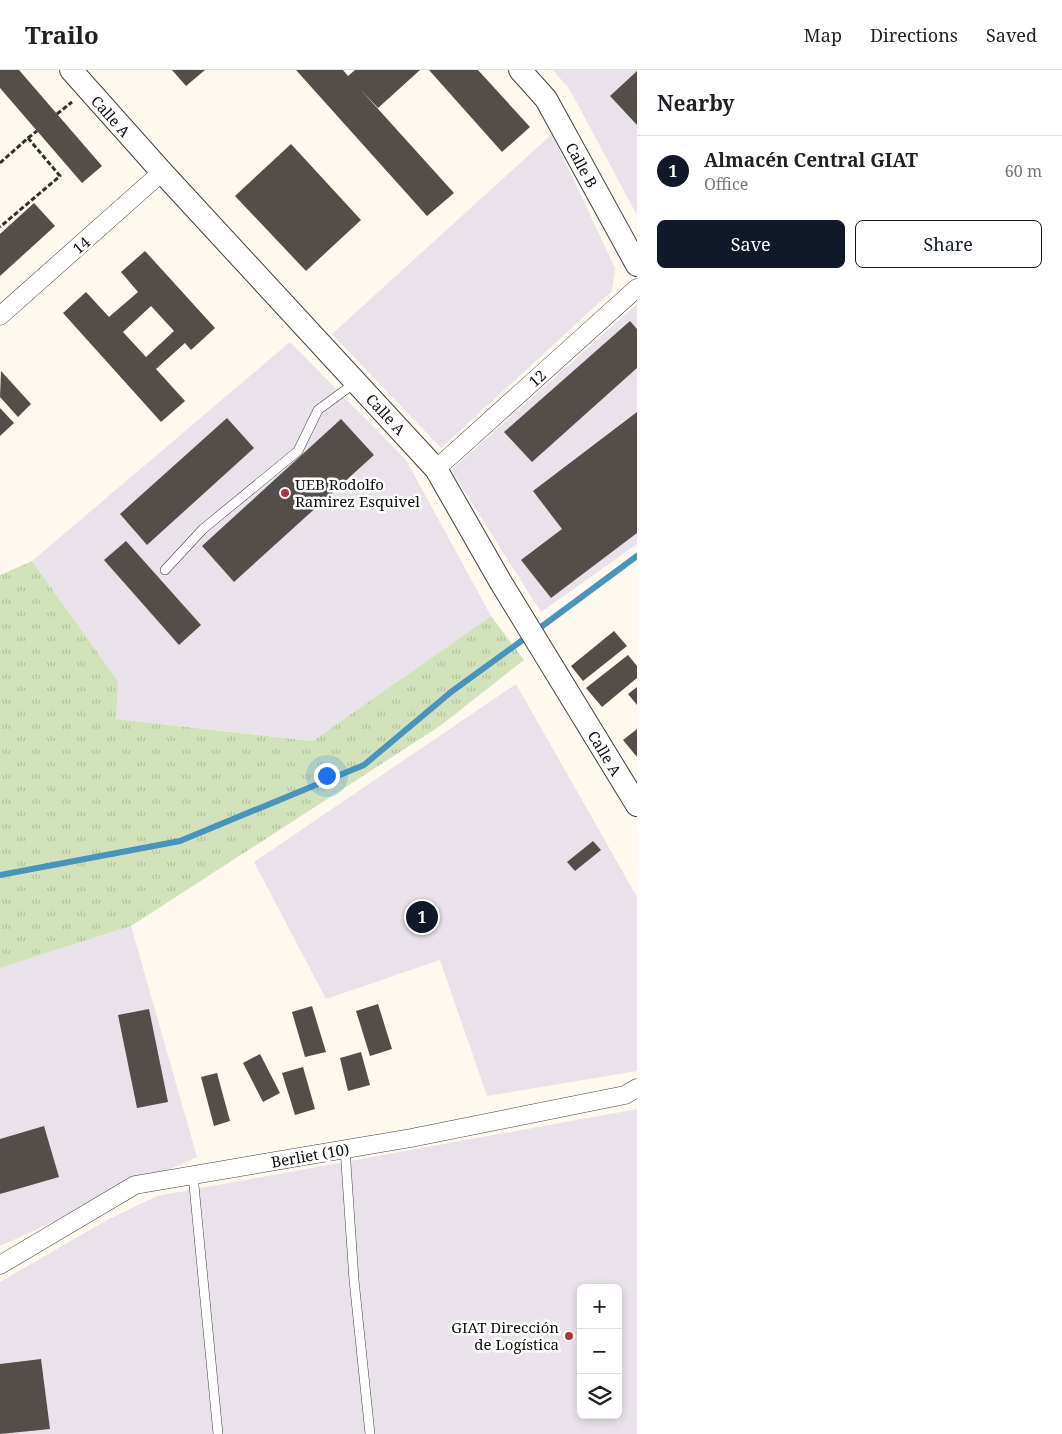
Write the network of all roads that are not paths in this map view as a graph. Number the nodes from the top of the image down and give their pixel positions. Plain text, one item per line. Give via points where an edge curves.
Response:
1 (71, 70) edge
2 (520, 70) edge
3 (162, 172) junction
4 (637, 265) edge
5 (637, 288) edge
6 (0, 316) edge
7 (356, 382) junction
8 (436, 469) junction
9 (165, 570) dead end
10 (637, 805) edge
11 (637, 1088) edge
12 (345, 1149) junction
13 (193, 1175) junction
14 (0, 1265) edge
15 (218, 1434) edge
16 (370, 1434) edge

1 - 3 street, Calle A
2 - 4 street, Calle B via 546,99
3 - 6 street, 14
3 - 7 street, Calle A
5 - 8 street, 12
7 - 8 street, Calle A
7 - 9 lane via 318,410 298,450 203,529
8 - 10 street, Calle A via 500,582
11 - 12 street, Berliet (10) via 625,1096
12 - 13 street, Berliet (10)
12 - 16 lane
13 - 14 street, Berliet (10) via 135,1185
13 - 15 lane

